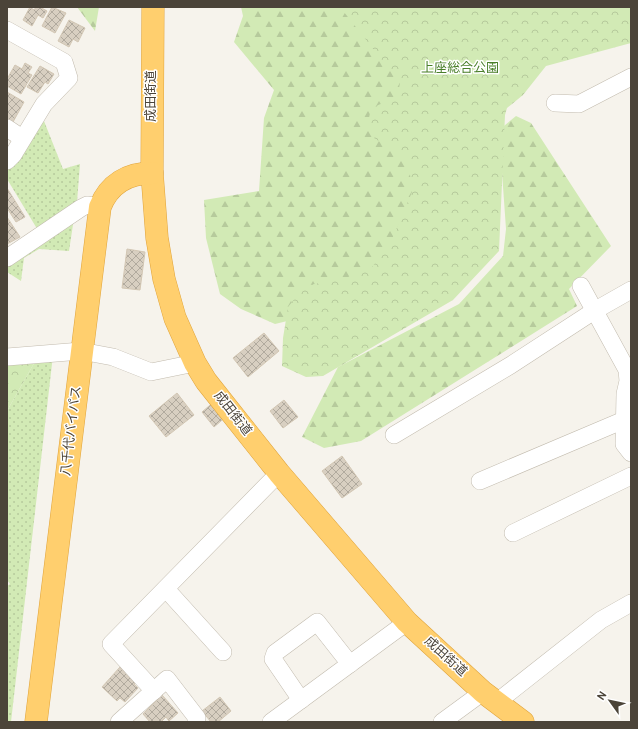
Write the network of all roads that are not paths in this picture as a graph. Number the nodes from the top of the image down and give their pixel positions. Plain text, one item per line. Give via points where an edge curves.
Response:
1 (153, 7) edge
2 (7, 30) edge
3 (631, 77) edge
4 (555, 103) dead end
5 (7, 128) edge
6 (22, 138) junction
7 (7, 161) edge
8 (152, 173) junction
9 (100, 207) junction
10 (7, 258) edge
11 (581, 286) dead end
12 (631, 290) edge
13 (594, 311) junction
14 (81, 351) junction
15 (7, 357) edge
16 (195, 363) junction
17 (624, 420) junction
18 (394, 435) dead end
19 (631, 453) edge
20 (279, 473) junction
21 (631, 476) edge
22 (480, 481) dead end
23 (513, 533) dead end
24 (166, 589) junction
25 (631, 603) edge
26 (406, 622) junction
27 (223, 652) dead end
28 (350, 664) junction
29 (154, 691) junction
30 (490, 697) junction
31 (301, 700) junction
32 (36, 722) edge
33 (119, 722) edge
34 (196, 722) edge
35 (271, 722) edge
36 (442, 722) edge
37 (523, 722) edge

1 - 8 highway, 成田街道
2 - 6 street via 64,62 68,78 44,104
3 - 4 street via 579,104
5 - 6 street
6 - 7 street
8 - 9 highway, 八千代バイパス via 128,176 104,197
8 - 16 highway, 成田街道 via 157,238 164,280 175,318
9 - 10 street via 87,205 81,208
9 - 14 highway, 八千代バイパス
11 - 13 street
12 - 13 street
13 - 17 street via 627,370
13 - 18 street via 511,365
14 - 15 street
14 - 16 street via 113,357 151,372
14 - 32 highway, 八千代バイパス
16 - 20 highway, 成田街道 via 206,381
17 - 19 street via 624,444
17 - 22 street
20 - 24 street
20 - 26 highway, 成田街道
21 - 23 street
24 - 27 street
24 - 29 street via 111,644
25 - 30 street via 601,620
26 - 28 street
26 - 30 highway, 成田街道
28 - 31 street
28 - 31 street via 317,622 275,652 274,659
29 - 33 street
29 - 34 street via 167,679 197,718
30 - 36 street
30 - 37 highway, 成田街道
31 - 35 street

